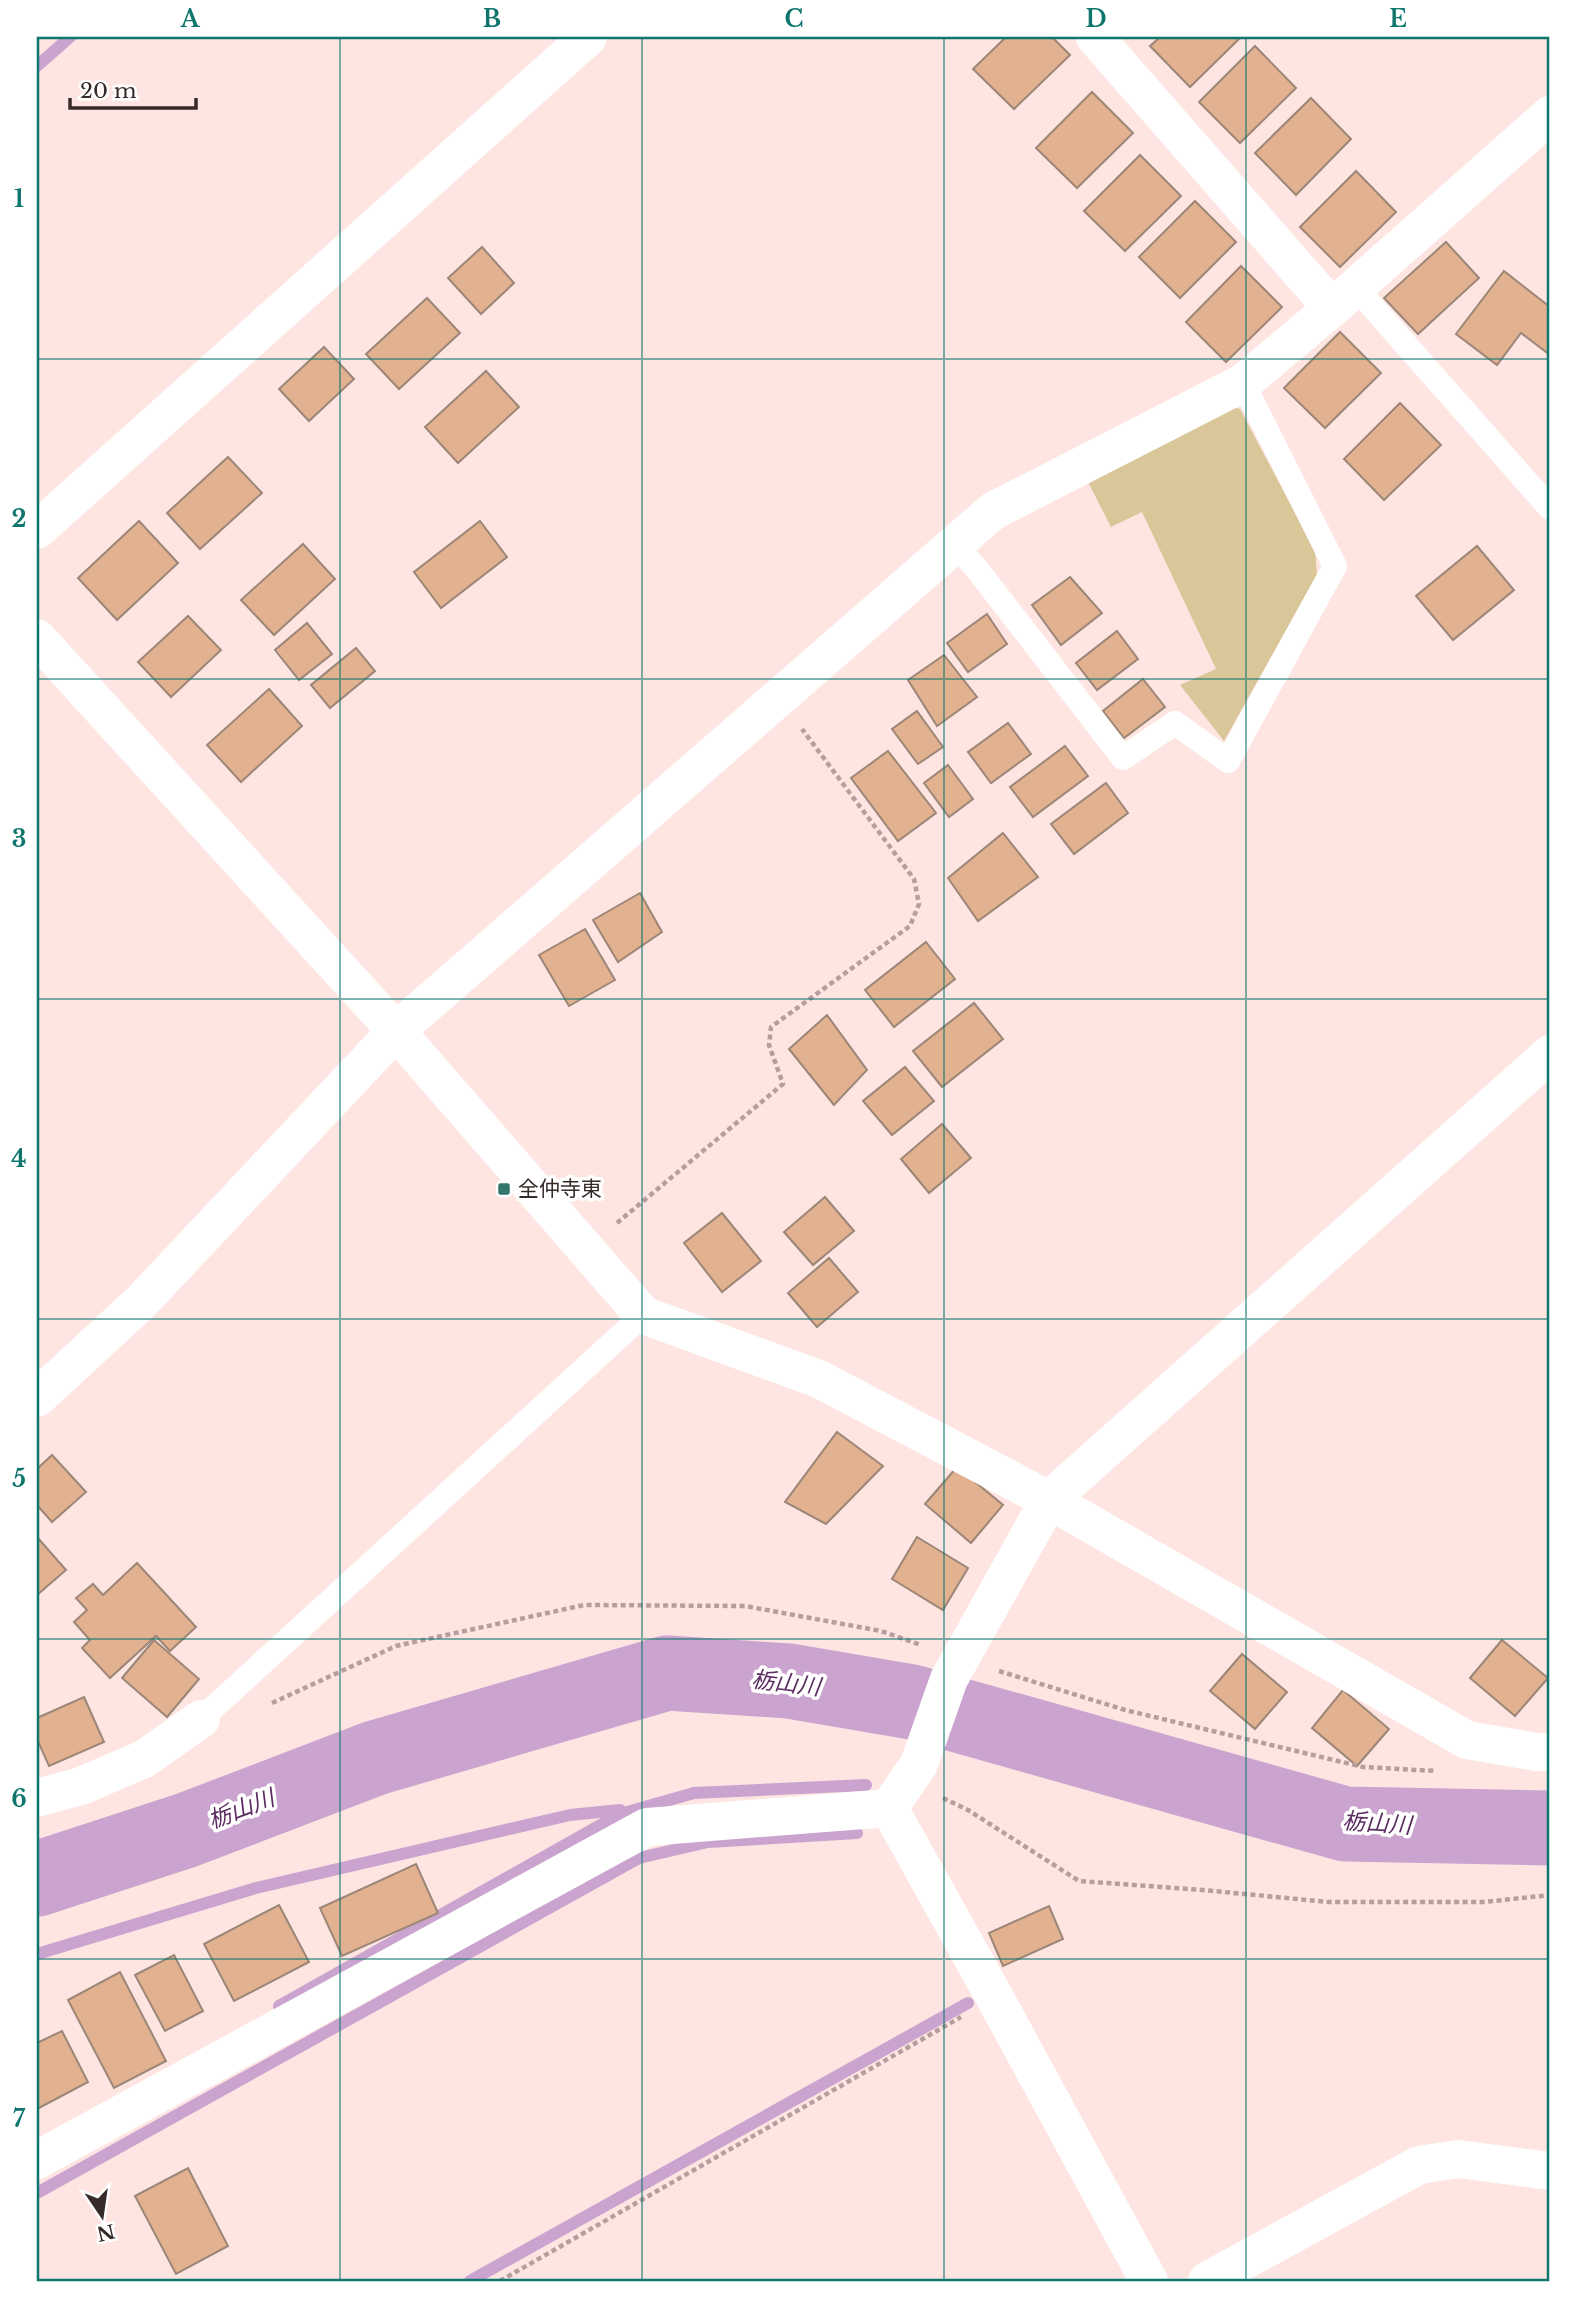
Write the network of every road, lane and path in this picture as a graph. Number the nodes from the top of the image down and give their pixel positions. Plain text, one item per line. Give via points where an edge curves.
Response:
1 (588, 37) edge
2 (1095, 37) edge
3 (1550, 114) edge
4 (1343, 298) junction
5 (1243, 383) junction
6 (1550, 508) edge
7 (37, 530) edge
8 (954, 544) junction
9 (37, 638) edge
10 (778, 698) junction
11 (396, 1031) junction
12 (1550, 1054) edge
13 (585, 1249) junction
14 (643, 1315) junction
15 (37, 1398) edge
16 (1049, 1500) junction
17 (954, 1669) junction
18 (261, 1708) dead end
19 (201, 1719) joint
20 (1550, 1752) edge
21 (1448, 1768) dead end
22 (905, 1784) junction
23 (37, 1798) edge
24 (1550, 1895) edge
25 (995, 1998) junction
26 (37, 2160) edge
27 (1550, 2171) edge
28 (500, 2281) edge
29 (1149, 2281) edge
30 (1207, 2281) edge

1 - 7 street
2 - 4 street
3 - 4 street
4 - 5 street
4 - 6 lane
5 - 8 street via 993,510
5 - 8 lane via 1335,566 1228,761 1175,723 1123,758
8 - 10 street
9 - 11 street
10 - 11 street
10 - 13 path via 914,879 919,904 910,926 771,1027 769,1045 783,1084
11 - 13 street
11 - 15 street via 141,1302
12 - 16 street
13 - 14 street
14 - 16 street via 818,1379
14 - 19 lane
16 - 17 street
16 - 20 street via 1467,1740
17 - 18 path via 881,1631 745,1606 584,1605 396,1646
17 - 21 path via 1363,1767
17 - 22 street
19 - 23 street via 144,1759 81,1786
22 - 24 path via 968,1810 1079,1881 1328,1902 1484,1902
22 - 25 street
22 - 26 street via 647,1827
25 - 28 path
25 - 29 street
27 - 30 street via 1458,2159 1419,2165

